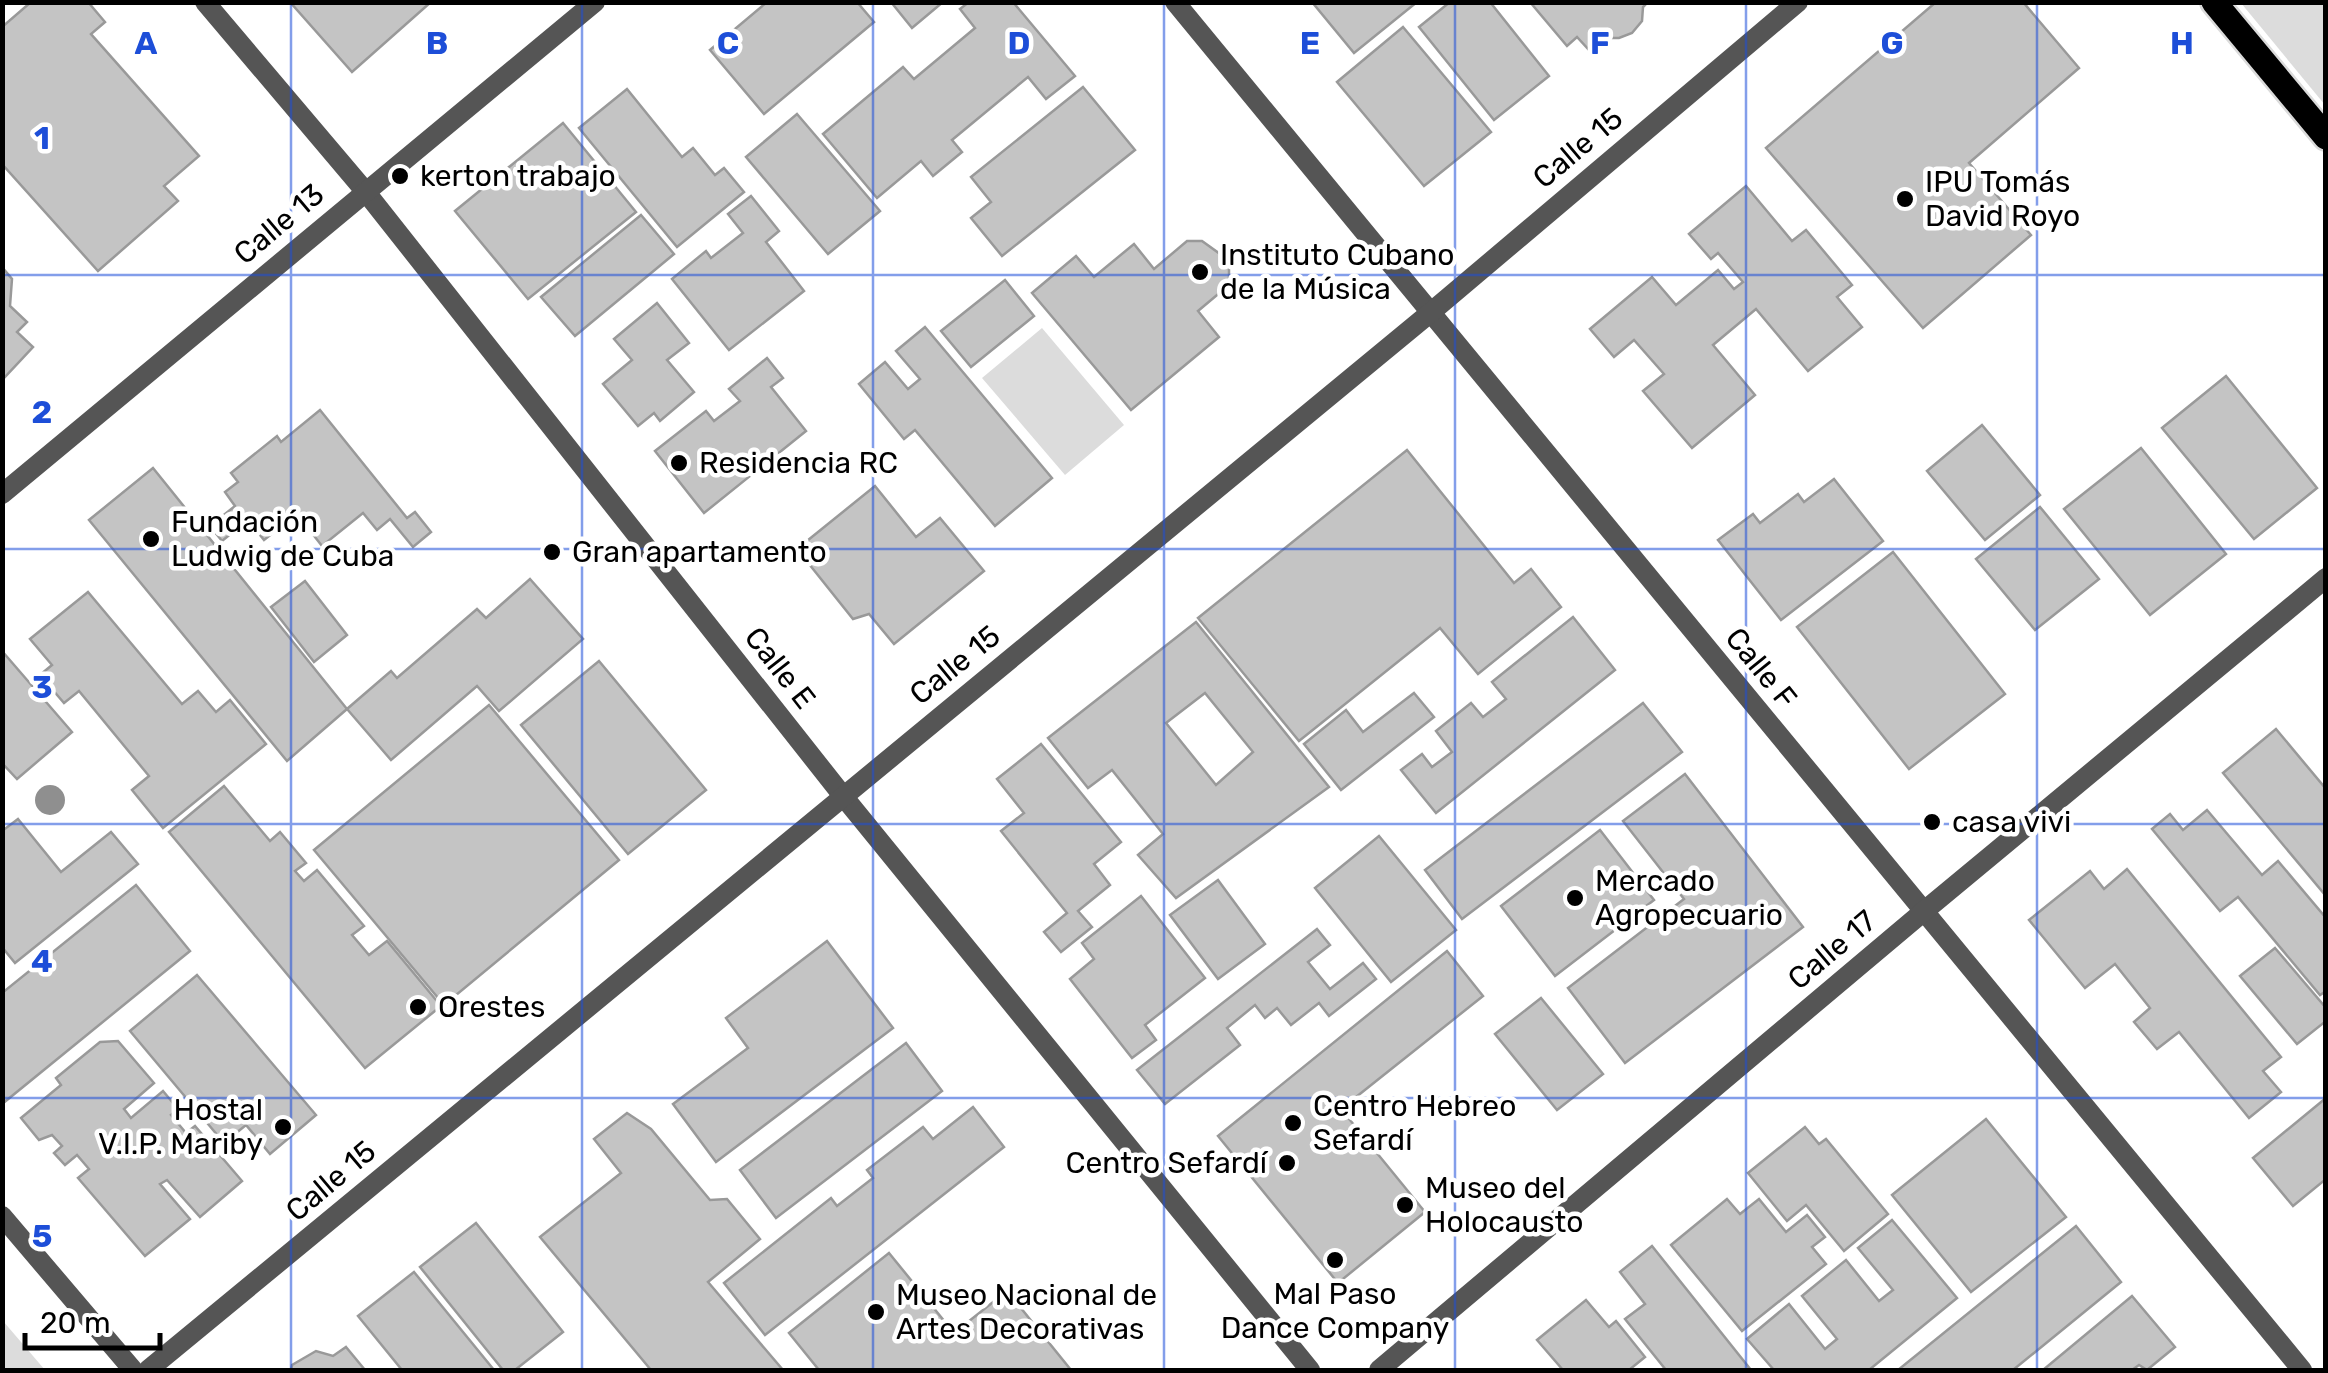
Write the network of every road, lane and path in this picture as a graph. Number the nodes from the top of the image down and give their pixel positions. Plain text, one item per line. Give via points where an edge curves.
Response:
1 (206, 2) edge
2 (595, 2) edge
3 (1175, 2) edge
4 (1798, 2) edge
5 (2214, 2) edge
6 (2326, 137) edge
7 (365, 191) junction
8 (1430, 313) junction
9 (2, 494) edge
10 (2326, 578) edge
11 (844, 796) junction
12 (1923, 912) junction
13 (2, 1216) edge
14 (133, 1370) edge
15 (148, 1370) edge
16 (1310, 1370) edge
17 (1380, 1370) edge
18 (2302, 1370) edge

1 - 7 street, Calle E
2 - 7 street, Calle 13
3 - 8 street, Calle F
4 - 8 street, Calle 15
5 - 6 main road
7 - 9 street, Calle 13
7 - 11 street, Calle E
8 - 11 street, Calle 15
8 - 12 street, Calle F
10 - 12 street, Calle 17
11 - 15 street, Calle 15
11 - 16 street, Calle E
12 - 17 street, Calle 17
12 - 18 street, Calle F
13 - 14 street

